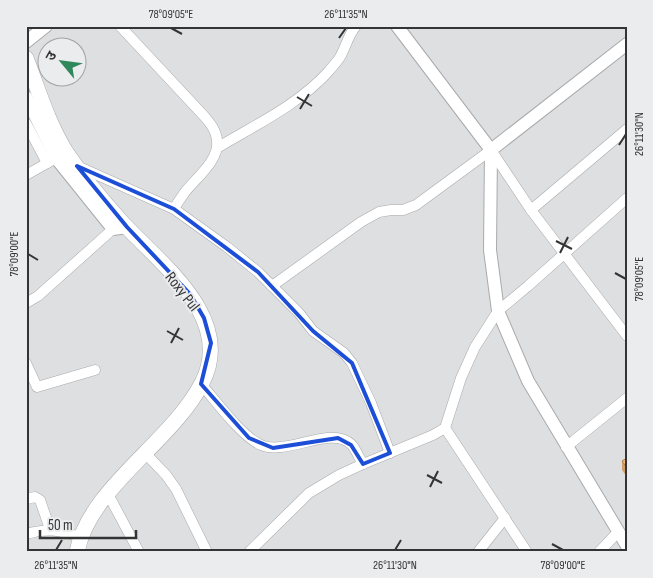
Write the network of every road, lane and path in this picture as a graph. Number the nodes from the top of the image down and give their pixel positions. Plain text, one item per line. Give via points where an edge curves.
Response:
1 (46, 26) edge
2 (120, 26) edge
3 (356, 26) edge
4 (397, 26) edge
5 (26, 42) edge
6 (627, 44) edge
7 (26, 58) edge
8 (26, 98) edge
9 (26, 123) edge
10 (627, 129) edge
11 (217, 148) junction
12 (491, 150) junction
13 (52, 160) junction
14 (76, 166) junction
15 (26, 175) edge
16 (626, 199) edge
17 (174, 209) junction
18 (531, 210) junction
19 (120, 228) junction
20 (565, 255) junction
21 (272, 286) junction
22 (26, 303) edge
23 (498, 311) junction
24 (627, 336) edge
25 (26, 362) edge
26 (95, 370) dead end
27 (201, 384) junction
28 (627, 398) edge
29 (445, 428) junction
30 (566, 447) junction
31 (145, 453) junction
32 (390, 453) junction
33 (363, 464) junction
34 (108, 494) junction
35 (26, 499) edge
36 (505, 518) junction
37 (50, 529) junction
38 (618, 532) junction
39 (26, 534) edge
40 (78, 545) edge
41 (627, 546) edge
42 (138, 552) edge
43 (207, 552) edge
44 (249, 552) edge
45 (478, 552) edge
46 (527, 552) edge
47 (599, 552) edge

1 - 5 street
2 - 11 street via 204,116 218,138
3 - 11 street via 340,57 313,86
4 - 12 street
6 - 12 street
7 - 14 main road, Roxy Pul via 48,116
8 - 13 street
9 - 13 street
10 - 18 street
11 - 17 street
12 - 18 street
12 - 21 street via 416,204 403,210 379,212 362,222
12 - 23 street via 490,250
13 - 15 street
13 - 19 street
14 - 17 street
14 - 19 main road, Roxy Pul
16 - 20 street
17 - 21 street via 227,247
18 - 20 street
19 - 22 street
19 - 27 main road, Roxy Pul via 190,294 204,318 211,343 208,369
20 - 23 street
20 - 24 street
21 - 32 street via 314,331 352,363
23 - 29 street via 475,347
23 - 30 street via 528,382
25 - 26 street via 36,388
27 - 31 main road, Roxy Pul via 181,415
27 - 33 street via 249,438 261,445 273,448 338,438 351,444
28 - 30 street
29 - 32 street
29 - 36 street
30 - 38 street
31 - 34 main road, Roxy Pul
31 - 43 street via 176,489
32 - 33 street
33 - 44 street via 309,493
34 - 40 main road, Roxy Pul via 92,514
34 - 42 street
35 - 37 street via 35,497 40,500
36 - 45 street
36 - 46 street
37 - 39 street
37 - 40 street via 64,532
38 - 41 street
38 - 47 street

